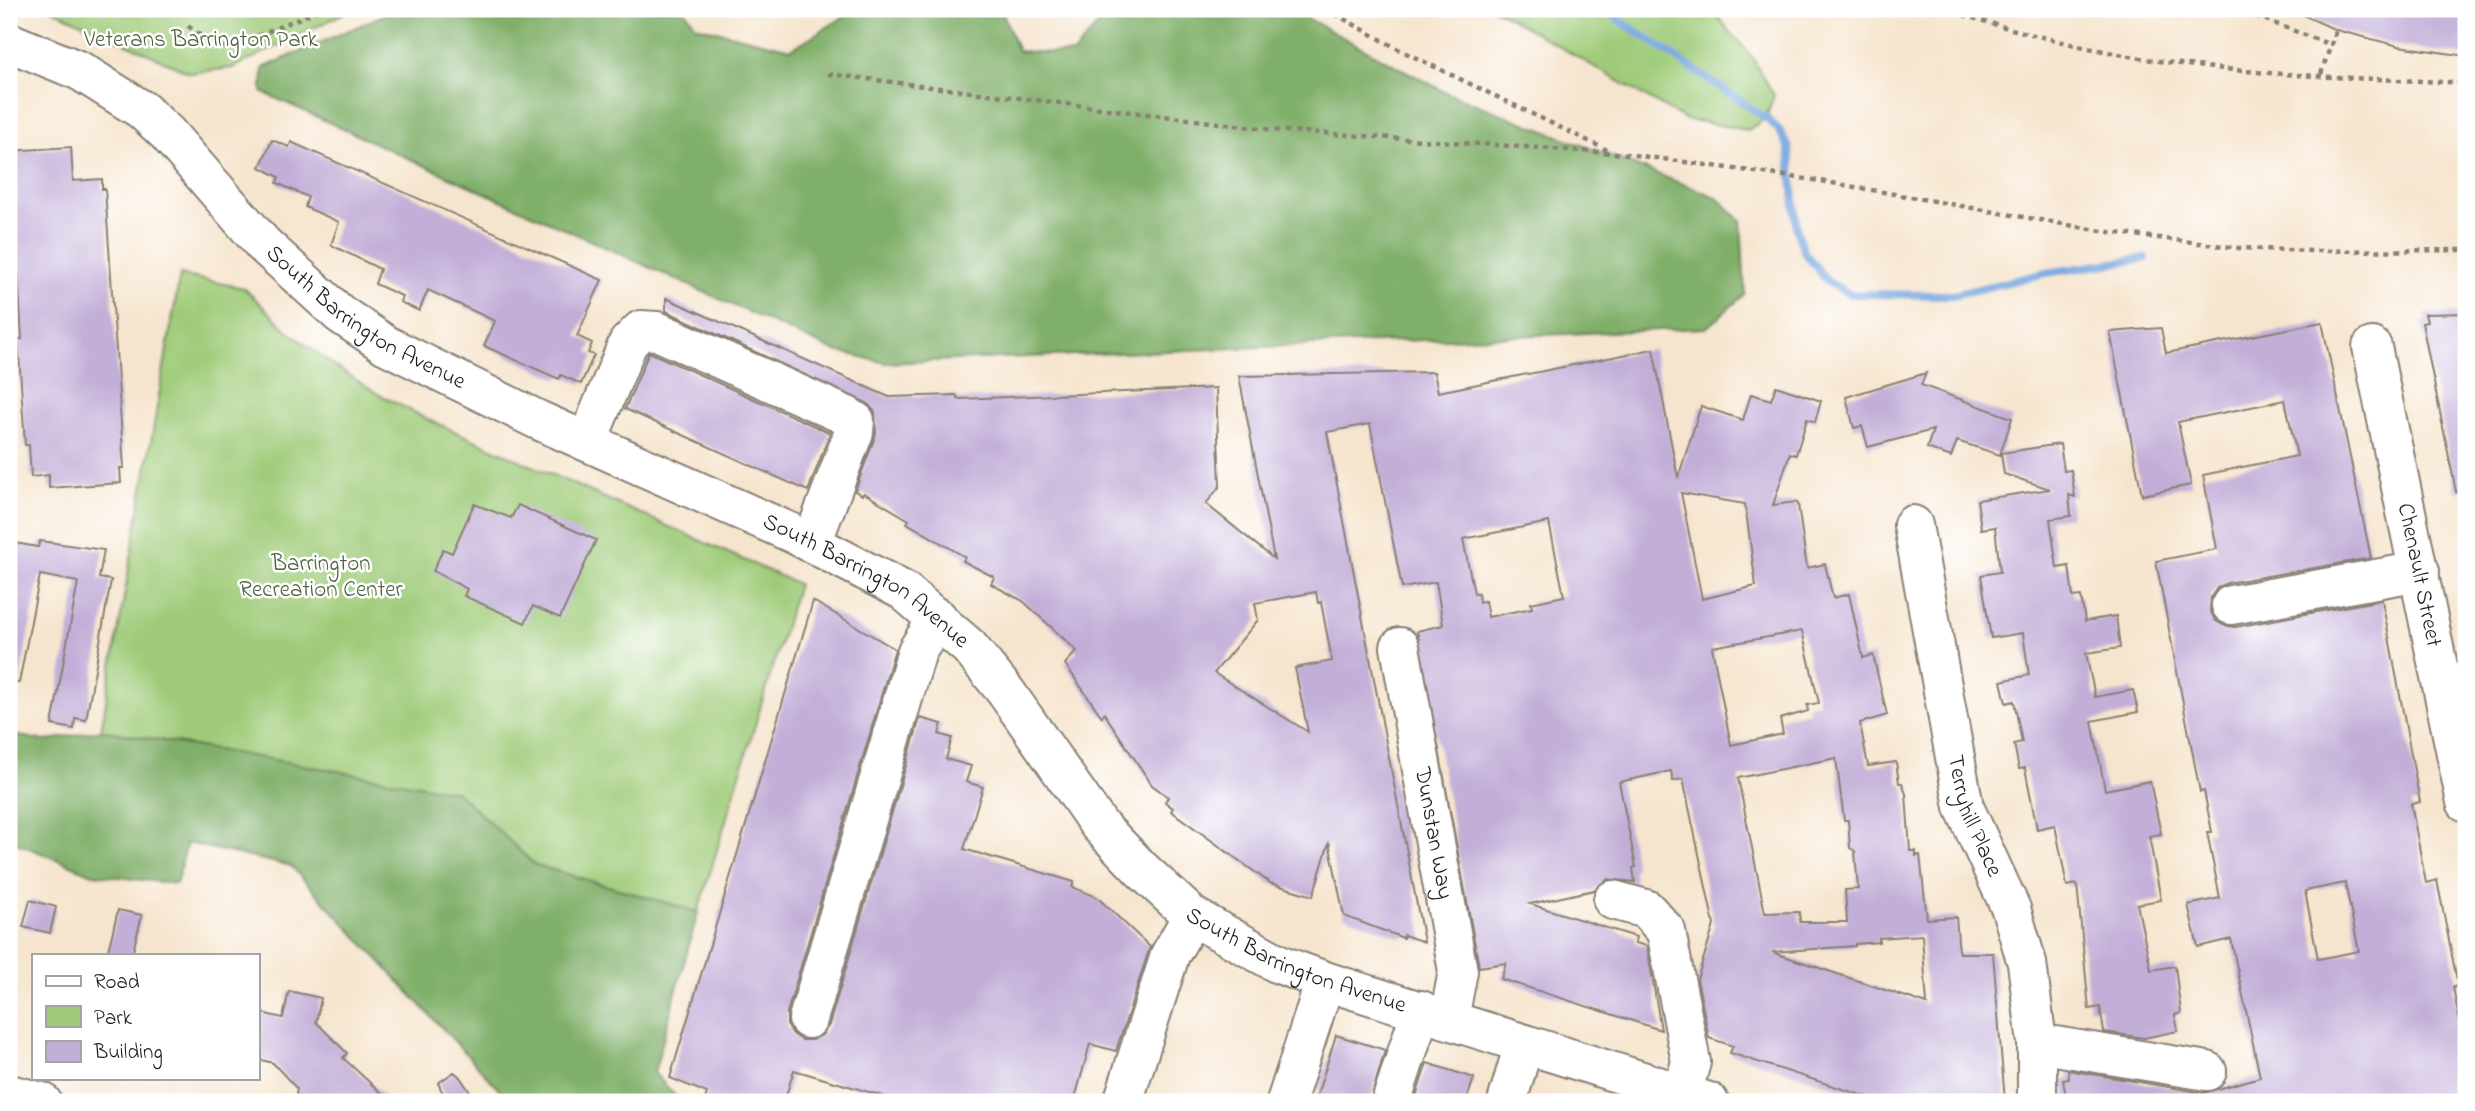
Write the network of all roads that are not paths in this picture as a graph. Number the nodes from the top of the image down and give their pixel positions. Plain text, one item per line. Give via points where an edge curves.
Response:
1 (9, 42) edge
2 (2372, 347) dead end
3 (587, 442) junction
4 (1913, 526) dead end
5 (812, 543) junction
6 (2420, 571) junction
7 (2231, 605) dead end
8 (938, 618) junction
9 (1400, 647) dead end
10 (2466, 802) edge
11 (1613, 900) dead end
12 (1192, 916) junction
13 (1325, 981) junction
14 (1435, 1015) junction
15 (808, 1019) dead end
16 (2037, 1043) junction
17 (1524, 1044) junction
18 (2207, 1071) dead end
19 (9, 1094) edge
20 (1695, 1098) edge
21 (42, 1102) edge
22 (1124, 1102) edge
23 (1286, 1102) edge
24 (1391, 1102) edge
25 (1507, 1102) edge
26 (2037, 1102) edge

1 - 3 street, South Barrington Avenue via 80,71 142,110 263,244 340,314 430,368
2 - 6 street, Chenault Street
3 - 5 street, South Barrington Avenue
3 - 5 street via 628,343 641,330 657,331 847,416 855,421 854,432
4 - 16 street, Terryhill Place via 1964,807 2019,931
5 - 8 street, South Barrington Avenue via 904,591
6 - 7 street
6 - 10 street, Chenault Street
8 - 12 street, South Barrington Avenue via 1006,692 1099,825
8 - 15 street via 917,650
9 - 14 street, Dunstan Way via 1458,971
11 - 20 street via 1646,909 1666,931
12 - 13 street, South Barrington Avenue via 1279,964
12 - 22 street via 1172,951
13 - 14 street, South Barrington Avenue
13 - 23 street
14 - 17 street, South Barrington Avenue
14 - 24 street, Dunstan Way
16 - 18 street
16 - 26 street, Terryhill Place
17 - 20 street, South Barrington Avenue
17 - 25 street
19 - 21 street

